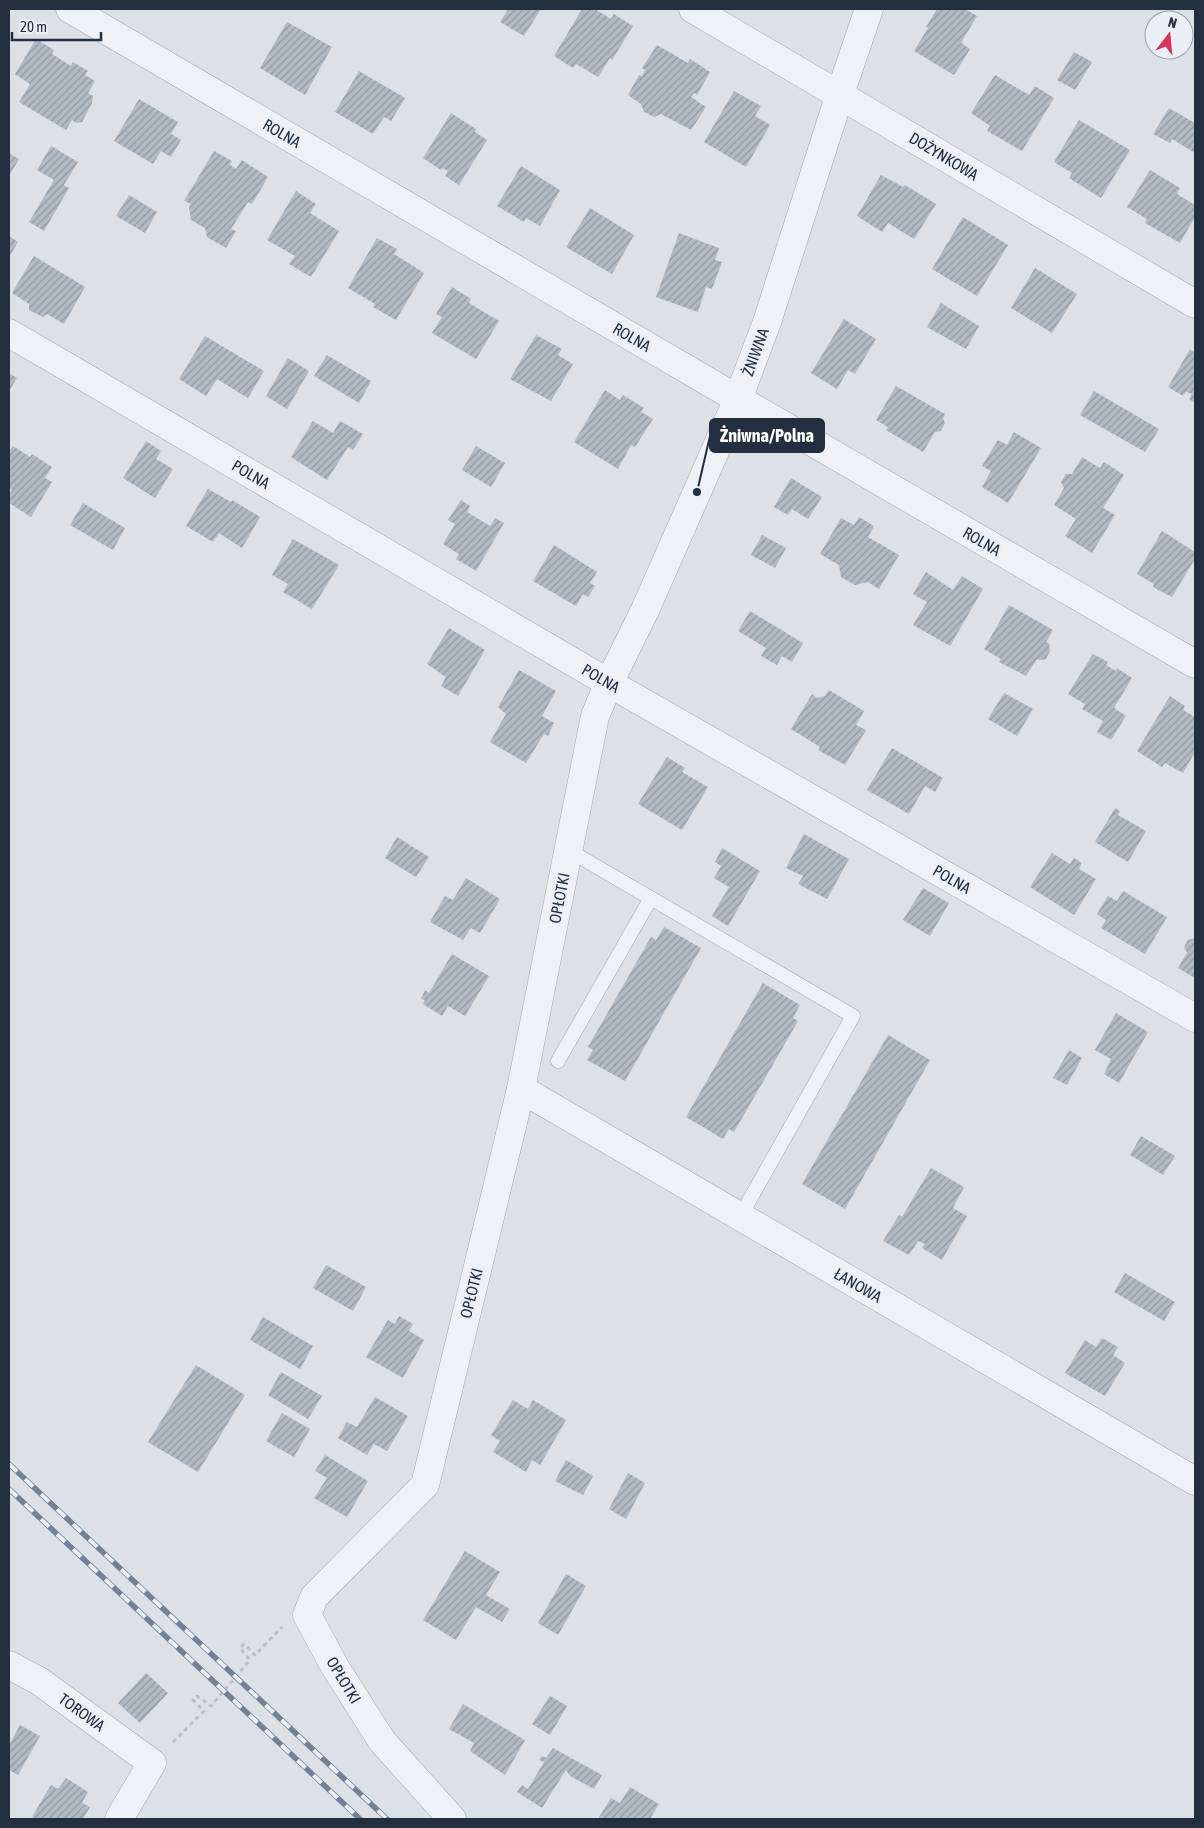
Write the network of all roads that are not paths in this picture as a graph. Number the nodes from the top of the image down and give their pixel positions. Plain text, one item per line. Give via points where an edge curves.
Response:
1 (70, 9) edge
2 (693, 9) edge
3 (869, 9) edge
4 (840, 94) junction
5 (1195, 304) edge
6 (9, 334) edge
7 (738, 399) junction
8 (1195, 664) edge
9 (609, 683) junction
10 (568, 850) junction
11 (651, 898) junction
12 (1195, 1018) edge
13 (558, 1061) dead end
14 (521, 1089) junction
15 (740, 1217) junction
16 (1195, 1481) edge
17 (9, 1665) edge
18 (119, 1819) edge
19 (452, 1819) edge

1 - 7 street, ROLNA
2 - 4 street, DOŻYNKOWA
3 - 4 street, ŻNIWNA
4 - 5 street, DOŻYNKOWA
4 - 7 street, ŻNIWNA via 767,322
6 - 9 street, POLNA
7 - 8 street, ROLNA
7 - 9 street, ŻNIWNA via 645,610
9 - 10 street, OPŁOTKI via 595,716
9 - 12 street, POLNA
10 - 11 lane
10 - 14 street, OPŁOTKI
11 - 13 lane
11 - 15 lane via 853,1016
14 - 15 street, ŁANOWA
14 - 19 street, OPŁOTKI via 425,1485 314,1597 307,1615 335,1667 382,1741
15 - 16 street, ŁANOWA
17 - 18 street, TOROWA via 39,1681 152,1763

